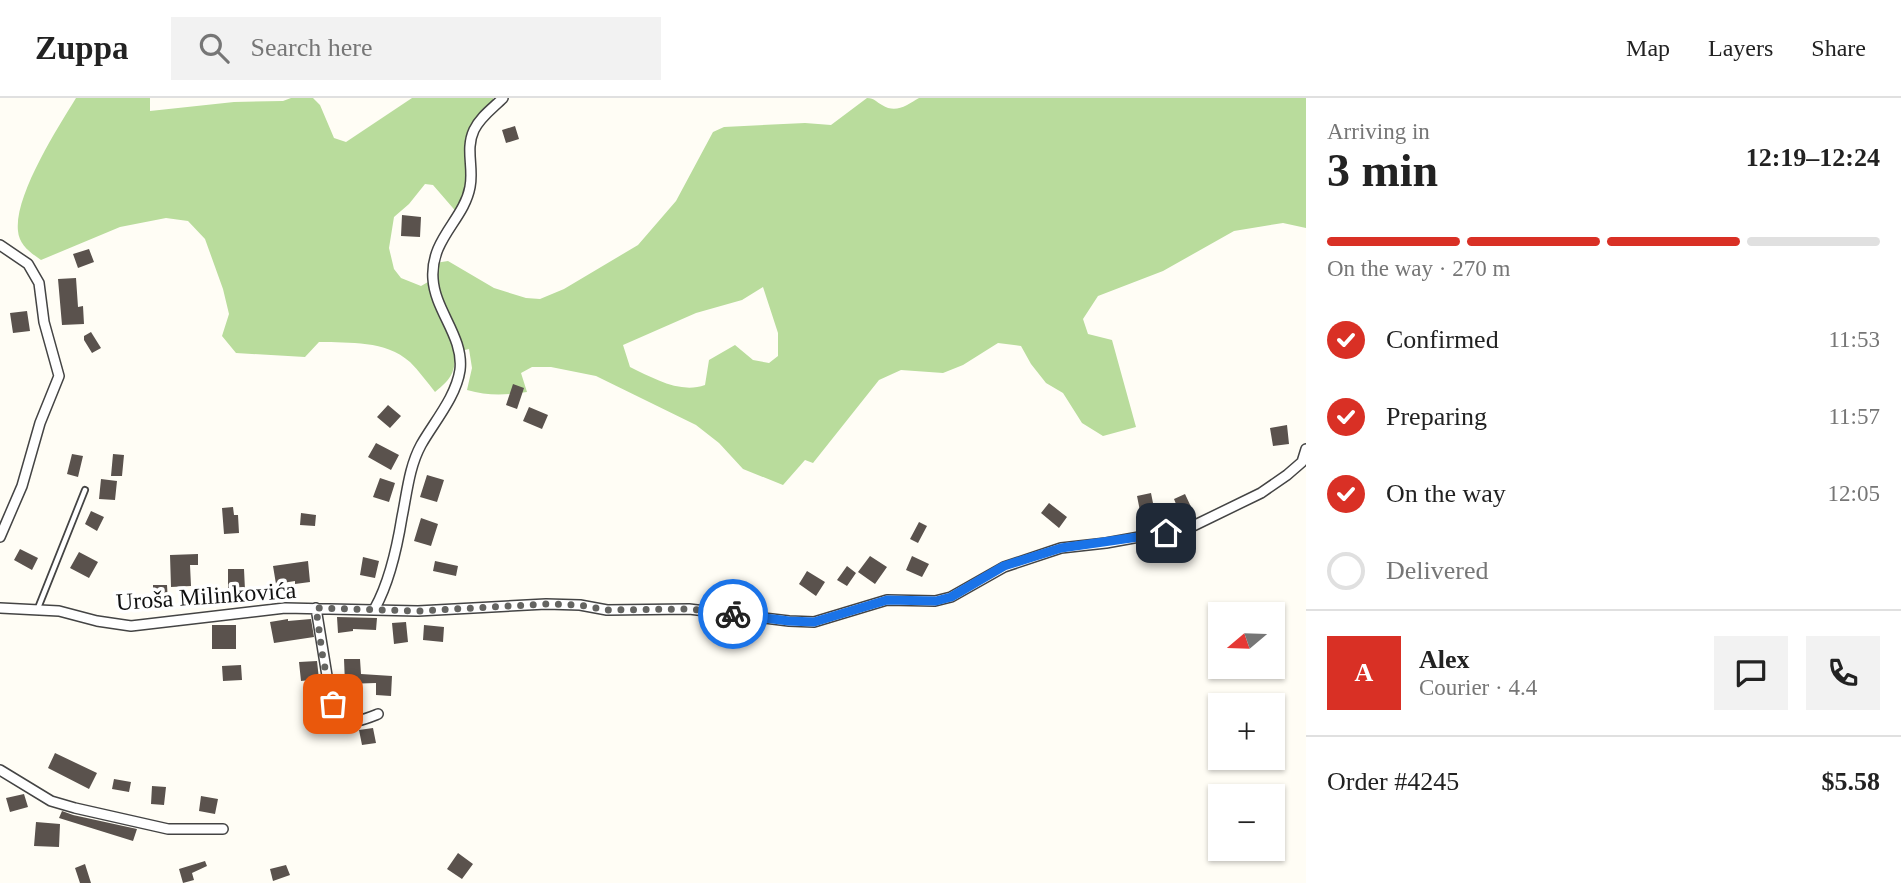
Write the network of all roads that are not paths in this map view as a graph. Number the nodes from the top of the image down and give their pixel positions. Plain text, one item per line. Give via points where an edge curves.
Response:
1 (503, 98) edge
2 (0, 246) edge
3 (1306, 449) edge
4 (85, 490) dead end
5 (0, 537) edge
6 (0, 608) edge
7 (38, 608) junction
8 (316, 608) junction
9 (375, 608) junction
10 (378, 713) dead end
11 (0, 770) edge
12 (223, 829) dead end

1 - 9 street via 473,132 471,185 435,258 432,278 456,342 460,372 412,468 391,565
2 - 5 street via 28,264 39,283 59,376
3 - 9 street, Uroša Milinkovića via 1302,462 1279,481 1189,528 1061,548 1004,566 951,597 887,600 814,622 689,609 607,610 580,605 418,611
4 - 7 lane
6 - 7 street, Uroša Milinkovića
7 - 8 street, Uroša Milinkovića via 131,626
8 - 9 street, Uroša Milinkovića
8 - 10 street via 323,659 339,718 361,721
11 - 12 street via 51,801 75,808 168,829

